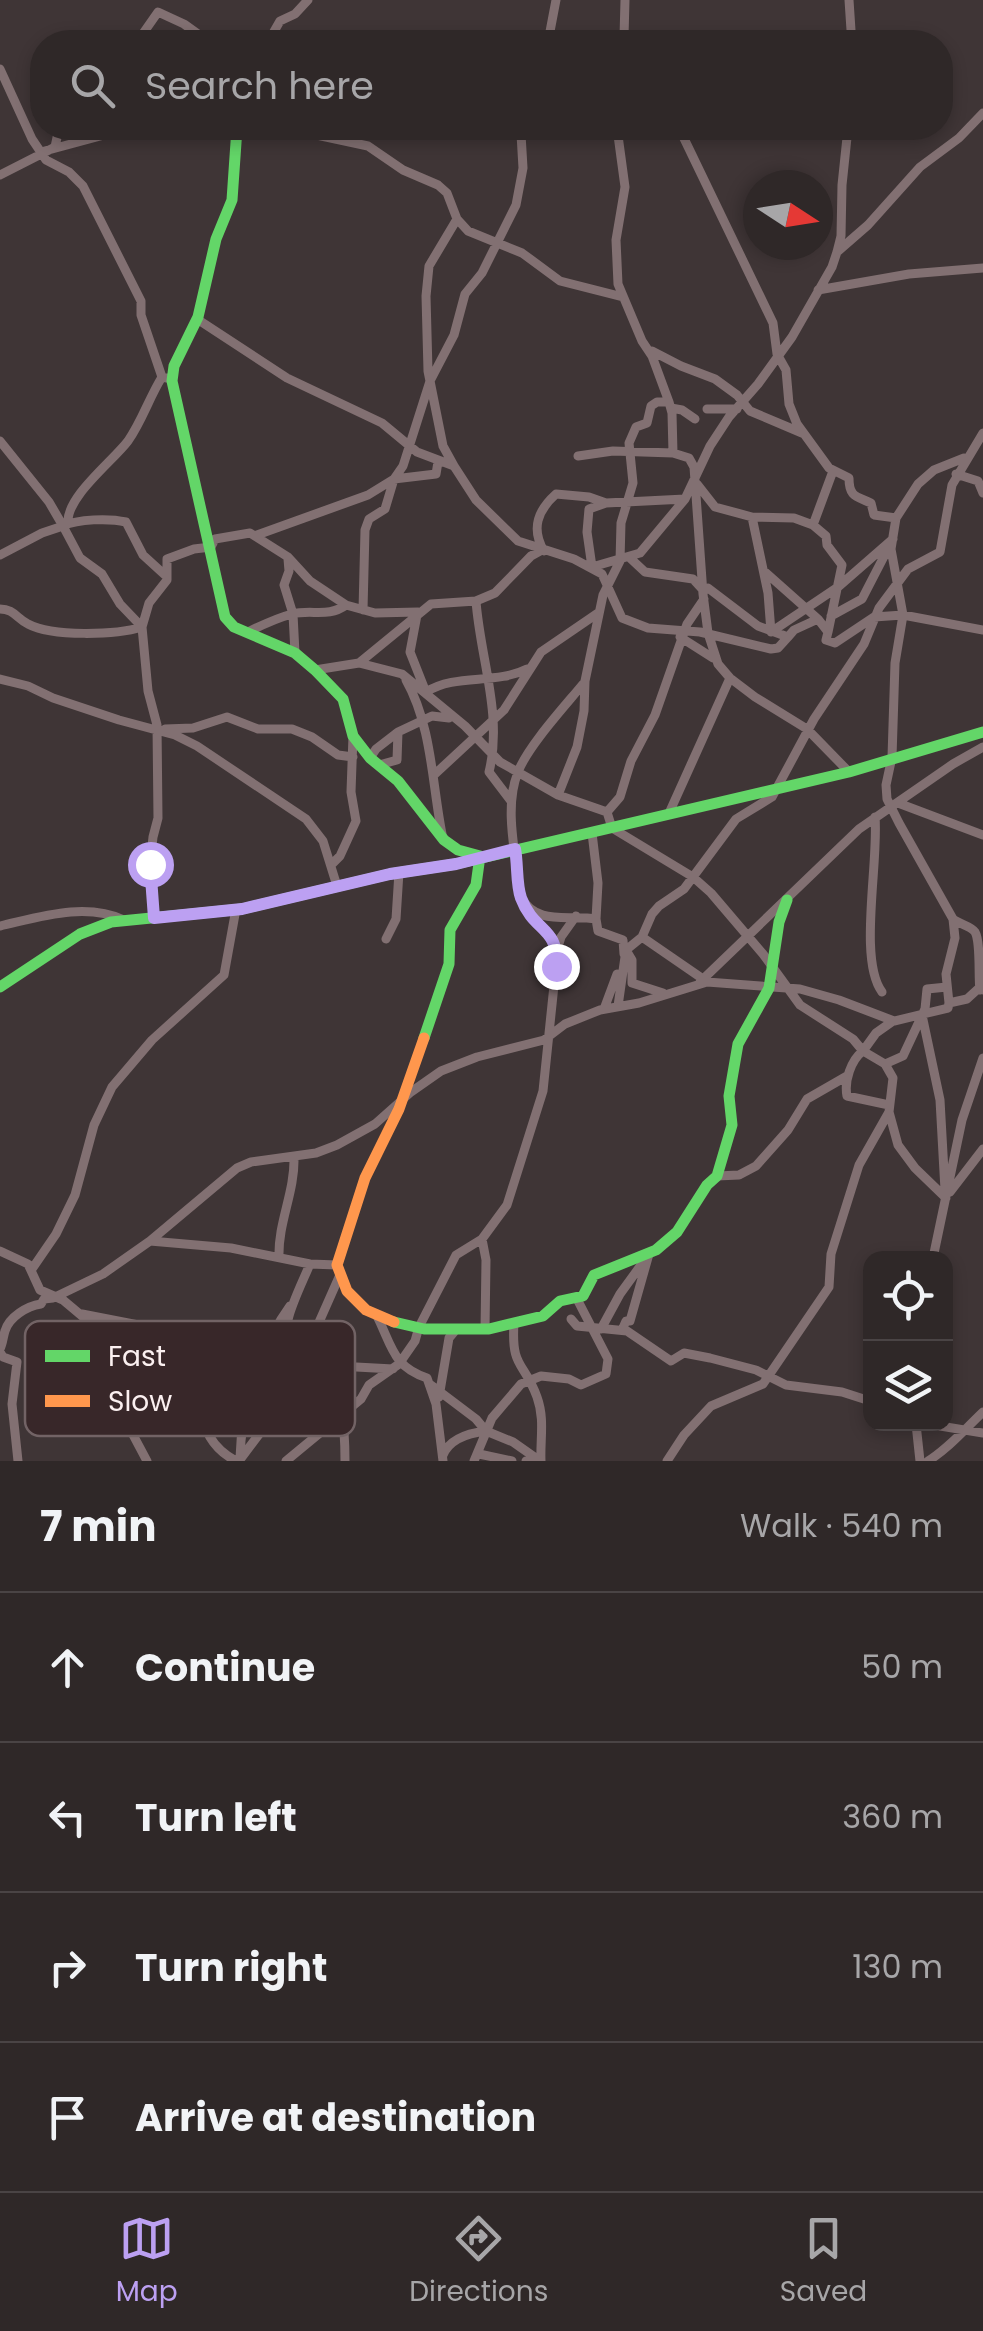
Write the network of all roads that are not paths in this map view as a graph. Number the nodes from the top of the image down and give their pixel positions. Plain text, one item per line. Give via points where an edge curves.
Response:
1 (308, 0) edge
2 (556, 0) edge
3 (625, 0) edge
4 (849, 0) edge
5 (145, 30) edge
6 (192, 30) edge
7 (275, 30) edge
8 (550, 30) edge
9 (626, 30) edge
10 (852, 30) edge
11 (0, 69) edge
12 (983, 113) edge
13 (30, 130) edge
14 (35, 140) edge
15 (56, 140) edge
16 (83, 140) edge
17 (236, 140) edge
18 (340, 140) edge
19 (522, 140) edge
20 (619, 140) edge
21 (685, 140) edge
22 (847, 140) edge
23 (55, 147) junction
24 (41, 152) junction
25 (0, 175) edge
26 (457, 218) junction
27 (496, 244) junction
28 (837, 252) junction
29 (983, 268) edge
30 (818, 290) junction
31 (622, 296) junction
32 (198, 319) junction
33 (642, 342) junction
34 (778, 354) junction
35 (167, 379) junction
36 (430, 382) junction
37 (670, 405) junction
38 (743, 407) junction
39 (706, 409) dead end
40 (695, 419) dead end
41 (983, 433) edge
42 (804, 435) junction
43 (0, 441) edge
44 (408, 448) junction
45 (630, 452) junction
46 (673, 453) junction
47 (578, 456) dead end
48 (965, 458) junction
49 (438, 462) junction
50 (454, 466) junction
51 (833, 471) junction
52 (956, 474) junction
53 (394, 479) junction
54 (695, 482) junction
55 (983, 493) edge
56 (684, 500) junction
57 (606, 503) junction
58 (628, 504) junction
59 (752, 517) junction
60 (896, 518) junction
61 (65, 525) junction
62 (813, 526) junction
63 (257, 534) junction
64 (893, 540) junction
65 (211, 547) junction
66 (543, 551) junction
67 (0, 555) edge
68 (288, 557) junction
69 (625, 559) junction
70 (592, 567) junction
71 (764, 571) junction
72 (168, 578) junction
73 (896, 583) junction
74 (838, 587) junction
75 (607, 589) junction
76 (704, 595) junction
77 (476, 601) junction
78 (346, 605) junction
79 (806, 608) junction
80 (0, 609) edge
81 (363, 610) junction
82 (418, 612) junction
83 (598, 613) junction
84 (293, 614) junction
85 (903, 615) junction
86 (831, 616) junction
87 (874, 617) junction
88 (818, 619) junction
89 (142, 627) junction
90 (983, 630) edge
91 (248, 632) junction
92 (771, 632) junction
93 (828, 632) junction
94 (708, 633) junction
95 (684, 636) junction
96 (788, 636) junction
97 (295, 653) junction
98 (359, 663) junction
99 (718, 664) junction
100 (343, 665) junction
101 (528, 669) junction
102 (315, 670) junction
103 (402, 674) junction
104 (730, 678) junction
105 (0, 679) edge
106 (488, 679) junction
107 (585, 682) junction
108 (332, 688) junction
109 (426, 692) junction
110 (452, 718) junction
111 (420, 720) junction
112 (492, 720) junction
113 (157, 729) junction
114 (808, 731) junction
115 (398, 732) junction
116 (983, 732) edge
117 (353, 736) junction
118 (475, 736) junction
119 (983, 748) edge
120 (493, 756) junction
121 (892, 757) junction
122 (353, 758) junction
123 (375, 762) junction
124 (848, 772) junction
125 (517, 773) junction
126 (435, 774) junction
127 (779, 788) junction
128 (558, 795) junction
129 (892, 802) junction
130 (512, 803) junction
131 (670, 811) junction
132 (607, 812) junction
133 (875, 817) junction
134 (612, 828) junction
135 (592, 833) junction
136 (983, 835) edge
137 (444, 840) junction
138 (515, 849) junction
139 (480, 856) junction
140 (332, 864) junction
141 (399, 872) junction
142 (693, 877) junction
143 (337, 886) junction
144 (786, 900) junction
145 (526, 905) junction
146 (236, 910) junction
147 (576, 916) junction
148 (154, 918) junction
149 (596, 918) junction
150 (953, 919) junction
151 (124, 920) junction
152 (0, 926) edge
153 (980, 933) edge
154 (747, 936) junction
155 (642, 937) junction
156 (386, 939) dead end
157 (558, 946) junction
158 (626, 950) junction
159 (772, 968) junction
160 (701, 982) junction
161 (0, 987) edge
162 (769, 988) junction
163 (947, 988) junction
164 (786, 990) junction
165 (982, 990) edge
166 (882, 992) dead end
167 (665, 994) junction
168 (949, 1004) junction
169 (618, 1006) junction
170 (604, 1009) junction
171 (922, 1014) junction
172 (894, 1021) junction
173 (551, 1036) junction
174 (864, 1052) junction
175 (983, 1058) edge
176 (886, 1064) junction
177 (848, 1076) junction
178 (402, 1102) junction
179 (889, 1108) junction
180 (983, 1148) edge
181 (294, 1156) junction
182 (717, 1176) junction
183 (946, 1198) junction
184 (482, 1239) junction
185 (150, 1241) junction
186 (0, 1251) edge
187 (935, 1251) edge
188 (649, 1254) junction
189 (278, 1257) junction
190 (310, 1264) junction
191 (32, 1269) junction
192 (338, 1271) junction
193 (53, 1298) junction
194 (577, 1299) junction
195 (290, 1306) junction
196 (82, 1314) junction
197 (377, 1316) junction
198 (571, 1318) dead end
199 (86, 1321) edge
200 (118, 1321) edge
201 (281, 1321) edge
202 (287, 1321) edge
203 (321, 1321) edge
204 (514, 1322) junction
205 (418, 1328) junction
206 (485, 1330) junction
207 (596, 1330) junction
208 (622, 1330) junction
209 (454, 1332) junction
210 (1, 1345) edge
211 (355, 1366) edge
212 (396, 1366) junction
213 (768, 1377) junction
214 (529, 1380) junction
215 (438, 1399) junction
216 (863, 1399) edge
217 (355, 1404) edge
218 (983, 1412) edge
219 (953, 1429) edge
220 (486, 1431) junction
221 (917, 1431) edge
222 (960, 1431) junction
223 (983, 1433) edge
224 (133, 1436) edge
225 (209, 1436) edge
226 (257, 1436) edge
227 (319, 1436) edge
228 (342, 1436) edge
229 (295, 1458) edge
230 (477, 1458) edge
231 (442, 1459) edge
232 (238, 1460) edge
233 (18, 1461) edge
234 (147, 1461) edge
235 (286, 1461) edge
236 (345, 1461) edge
237 (512, 1461) edge
238 (540, 1461) edge
239 (667, 1461) edge
240 (920, 1461) edge
241 (928, 1461) edge

1 - 7 street
2 - 8 street
3 - 9 street
4 - 10 street
5 - 6 street via 158,12
11 - 13 street
12 - 28 street
14 - 24 street
15 - 23 street
16 - 23 street
17 - 32 street via 232,200
18 - 26 street via 368,146 438,185
19 - 27 street via 519,190
20 - 31 street via 626,187 616,240
21 - 34 street via 773,323
22 - 28 street
23 - 24 street
24 - 25 street
24 - 35 street via 84,186 96,207 141,301
26 - 27 street
26 - 36 street via 430,266
27 - 31 street via 522,252 560,281
27 - 36 street via 466,294
28 - 30 street
29 - 30 street
30 - 34 street
31 - 33 street
32 - 35 street
32 - 44 street via 287,378 382,424
33 - 37 street
33 - 38 street via 715,379
34 - 38 street
34 - 42 street
35 - 61 street via 147,400 133,434 71,507
35 - 65 street
36 - 44 street
36 - 50 street via 443,446
37 - 40 street
37 - 45 street via 652,406 647,423 633,431
37 - 46 street
38 - 39 street
38 - 42 street
38 - 54 street via 710,446
41 - 48 street
42 - 51 street
43 - 61 street
44 - 49 street
44 - 53 street
45 - 46 street
45 - 47 street
45 - 58 street
46 - 54 street via 689,458
48 - 52 street
48 - 60 street via 934,470
49 - 50 street
49 - 53 street via 436,474
50 - 66 street via 501,526 518,542
51 - 60 street via 849,478 851,494 871,503 874,516
51 - 62 street
52 - 55 street via 978,481
52 - 73 street via 940,552
53 - 63 street via 368,495
53 - 81 street via 385,508 365,530
54 - 56 street
54 - 59 street via 715,508
54 - 76 street
56 - 58 street
56 - 69 street via 640,554
57 - 58 street
57 - 66 street via 556,494 540,510 536,533
57 - 70 street via 589,509 587,517
58 - 69 street
59 - 62 street via 794,518
59 - 71 street
60 - 64 street
61 - 67 street
61 - 72 street via 126,522 142,555
61 - 89 street via 80,558 102,574
62 - 74 street via 840,558
63 - 65 street via 215,538
63 - 68 street
64 - 73 street
64 - 74 street
64 - 86 street via 862,598
65 - 72 street via 166,559
65 - 91 street via 226,617
66 - 70 street
66 - 77 street via 530,556 500,590
68 - 78 street
68 - 84 street via 284,585
69 - 70 street
69 - 75 street
69 - 76 street via 645,572 693,578
70 - 75 street
71 - 79 street
71 - 92 street
72 - 89 street via 149,603
73 - 85 street
73 - 87 street
74 - 79 street
74 - 86 street
75 - 83 street
75 - 95 street via 622,618
76 - 92 street via 708,588
76 - 94 street
76 - 95 street
77 - 82 street via 438,602
77 - 106 street
78 - 81 street
78 - 84 street
79 - 88 street
79 - 92 street
80 - 89 street via 44,629 96,633
81 - 82 street
82 - 98 street
82 - 109 street via 410,652
83 - 101 street via 541,652
83 - 107 street
84 - 91 street
84 - 97 street
85 - 87 street
85 - 90 street
85 - 121 street
86 - 93 street
87 - 93 street via 835,643 826,640
87 - 114 street
88 - 93 street
88 - 96 street
89 - 113 street
91 - 97 street
92 - 96 street
94 - 95 street
94 - 96 street via 771,650
94 - 99 street
95 - 99 street
95 - 132 street via 620,798
97 - 102 street
98 - 100 street
98 - 103 street
99 - 104 street
100 - 102 street
100 - 108 street
101 - 106 street
101 - 112 street via 513,699
102 - 108 street
103 - 109 street
103 - 111 street
104 - 114 street
104 - 131 street
105 - 113 street
106 - 109 street via 438,684
106 - 112 street
107 - 125 street
107 - 128 street via 577,746
108 - 117 street via 348,710
109 - 110 street
110 - 111 street
110 - 118 street
111 - 115 street
111 - 126 street
112 - 118 street
112 - 120 street
113 - 122 street via 193,728 226,717 258,729 292,729
113 - 140 street via 197,746 296,811 323,841
113 - 148 street via 158,818 149,873
114 - 124 street
114 - 127 street
115 - 123 street via 376,748
115 - 123 street via 397,760
116 - 121 street
117 - 122 street
117 - 123 street
118 - 120 street
118 - 126 street
119 - 129 street
120 - 125 street
120 - 130 street via 490,772
121 - 124 street
121 - 129 street via 886,785
122 - 140 street via 356,821
123 - 137 street
124 - 127 street
125 - 128 street
125 - 130 street
126 - 137 street
127 - 131 street
127 - 142 street via 736,819
128 - 132 street
129 - 133 street
129 - 136 street
129 - 150 street
130 - 138 street
131 - 134 street
132 - 134 street
133 - 144 street
133 - 166 street via 869,950
134 - 135 street
134 - 142 street
135 - 138 street
135 - 149 street
137 - 139 street
138 - 139 street
138 - 145 street
139 - 141 street
139 - 178 street via 476,885 450,930 449,964
140 - 143 street
141 - 143 street
141 - 156 street via 396,919
142 - 154 street
142 - 155 street via 652,914
143 - 146 street
144 - 154 street
144 - 159 street
145 - 147 street via 548,917
145 - 157 street
146 - 148 street
146 - 191 street via 224,975 112,1086 75,1196
147 - 149 street
147 - 157 street
148 - 151 street
149 - 158 street via 598,932 624,940
150 - 153 street
150 - 163 street
151 - 152 street via 70,912
151 - 161 street via 80,934
153 - 165 street
154 - 159 street
154 - 160 street
155 - 158 street
155 - 160 street
157 - 173 street
158 - 167 street via 632,983
158 - 169 street
158 - 170 street
159 - 162 street
159 - 164 street
160 - 162 street
160 - 167 street
162 - 164 street
162 - 182 street via 738,1044 732,1125
163 - 168 street
163 - 171 street via 926,989
164 - 172 street
164 - 174 street
165 - 168 street
167 - 169 street
168 - 171 street
169 - 170 street
170 - 173 street
171 - 172 street
171 - 176 street via 903,1056
171 - 183 street via 940,1100
172 - 174 street
173 - 178 street via 441,1071
173 - 184 street via 544,1091 514,1187
174 - 176 street
174 - 177 street
175 - 183 street
176 - 179 street via 893,1078
177 - 179 street via 847,1096
177 - 182 street via 807,1099 756,1166 739,1176
178 - 181 street via 358,1136
178 - 192 street via 365,1178
179 - 183 street via 898,1145
179 - 213 street via 859,1164 829,1287
180 - 183 street
181 - 185 street via 251,1162 227,1174
181 - 189 street
182 - 188 street via 677,1232
183 - 187 street
184 - 205 street via 456,1255
184 - 206 street
185 - 189 street
185 - 193 street
186 - 191 street
188 - 194 street via 594,1275
188 - 207 street
188 - 208 street
189 - 190 street
190 - 192 street
190 - 195 street
191 - 193 street via 38,1288
192 - 197 street via 361,1306
192 - 203 street
193 - 196 street
193 - 210 street via 15,1316
194 - 204 street
194 - 207 street
195 - 201 street
195 - 202 street
196 - 199 street
196 - 200 street
197 - 205 street
197 - 212 street
198 - 207 street
204 - 206 street
204 - 214 street via 514,1358
205 - 209 street
205 - 212 street
206 - 209 street
207 - 208 street
207 - 214 street via 608,1358 606,1374 581,1385 557,1377
208 - 213 street via 671,1361 684,1353
209 - 215 street
210 - 233 street via 3,1357 18,1368 12,1404
211 - 212 street
212 - 215 street via 427,1378
212 - 217 street
213 - 216 street
213 - 239 street via 755,1390 710,1406
214 - 220 street
214 - 238 street via 543,1430
215 - 220 street
215 - 231 street
218 - 222 street
219 - 222 street
220 - 230 street
220 - 231 street via 447,1446
220 - 238 street
221 - 240 street
222 - 223 street
222 - 241 street
224 - 234 street
225 - 232 street
226 - 232 street
227 - 229 street
228 - 236 street
229 - 235 street
230 - 237 street

